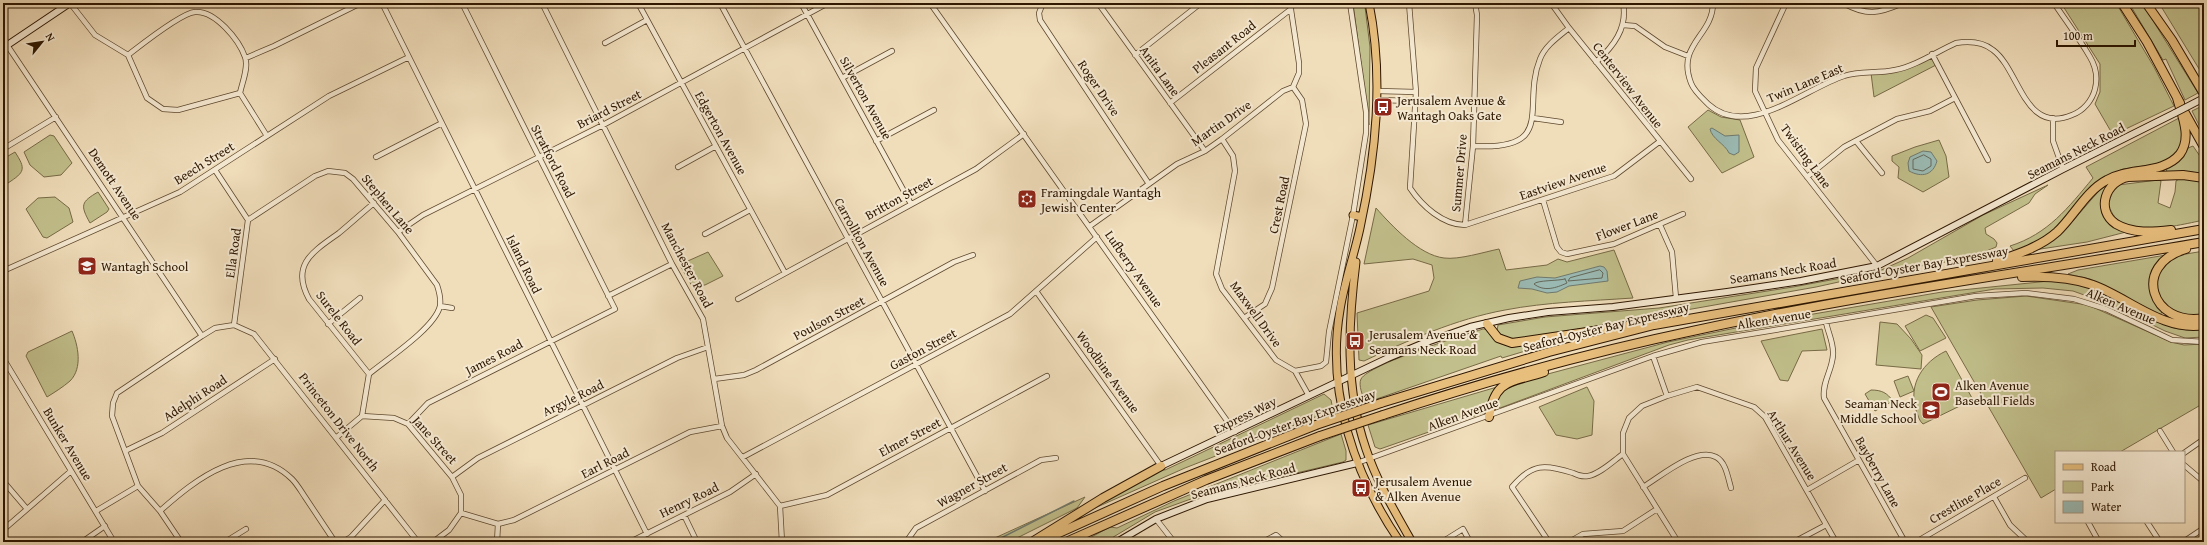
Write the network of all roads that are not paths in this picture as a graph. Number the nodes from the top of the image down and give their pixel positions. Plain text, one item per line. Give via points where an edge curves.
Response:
1 (70, 3) edge
2 (361, 3) edge
3 (382, 3) edge
4 (462, 3) edge
5 (542, 3) edge
6 (638, 3) edge
7 (720, 3) edge
8 (801, 3) edge
9 (828, 3) edge
10 (930, 3) edge
11 (1043, 3) edge
12 (1098, 3) edge
13 (1201, 3) edge
14 (1290, 3) edge
15 (1350, 3) edge
16 (1369, 3) edge
17 (1409, 3) edge
18 (1474, 3) edge
19 (1551, 3) edge
20 (1623, 3) edge
21 (1713, 3) edge
22 (1786, 3) edge
23 (1843, 3) edge
24 (1903, 3) edge
25 (2054, 3) edge
26 (2122, 3) edge
27 (2146, 3) edge
28 (1291, 9) junction
29 (808, 15) junction
30 (647, 20) junction
31 (1623, 25) junction
32 (1569, 28) junction
33 (606, 43) dead end
34 (5, 46) edge
35 (745, 49) junction
36 (892, 51) dead end
37 (1932, 54) junction
38 (128, 55) junction
39 (1135, 55) junction
40 (1688, 56) junction
41 (409, 57) junction
42 (246, 58) junction
43 (1596, 62) junction
44 (2191, 72) junction
45 (842, 78) junction
46 (682, 83) junction
47 (1292, 87) junction
48 (2204, 89) edge
49 (1378, 91) junction
50 (1416, 92) junction
51 (240, 93) junction
52 (2204, 94) edge
53 (1955, 98) junction
54 (2177, 98) junction
55 (2204, 98) edge
56 (1378, 100) junction
57 (1416, 101) junction
58 (1170, 103) junction
59 (934, 110) dead end
60 (1764, 112) junction
61 (56, 117) junction
62 (1533, 118) junction
63 (2053, 118) junction
64 (1561, 122) dead end
65 (442, 123) junction
66 (603, 125) junction
67 (1024, 134) junction
68 (267, 136) junction
69 (1222, 139) junction
70 (1856, 140) junction
71 (876, 141) junction
72 (1659, 142) junction
73 (716, 146) junction
74 (1473, 146) junction
75 (2204, 147) edge
76 (3, 149) edge
77 (1205, 151) junction
78 (376, 157) dead end
79 (539, 157) junction
80 (1988, 160) dead end
81 (678, 167) dead end
82 (2063, 169) junction
83 (215, 170) junction
84 (1882, 173) dead end
85 (1807, 177) junction
86 (2204, 178) edge
87 (1691, 179) dead end
88 (1149, 184) junction
89 (475, 189) junction
90 (1543, 200) junction
91 (374, 203) junction
92 (911, 204) junction
93 (750, 210) junction
94 (1683, 214) dead end
95 (1353, 215) junction
96 (1362, 216) junction
97 (124, 217) junction
98 (248, 220) junction
99 (1660, 224) junction
100 (1466, 225) junction
101 (1090, 226) junction
102 (2204, 228) edge
103 (1359, 230) junction
104 (398, 232) junction
105 (705, 234) dead end
106 (1097, 237) junction
107 (848, 238) junction
108 (2204, 243) edge
109 (973, 255) dead end
110 (672, 264) junction
111 (1877, 266) junction
112 (1974, 269) junction
113 (3, 271) edge
114 (785, 273) junction
115 (1976, 280) junction
116 (1036, 291) junction
117 (608, 296) junction
118 (360, 298) dead end
119 (1676, 298) junction
120 (738, 299) dead end
121 (882, 302) junction
122 (440, 306) junction
123 (452, 308) dead end
124 (1337, 310) junction
125 (596, 318) joint
126 (1244, 318) junction
127 (2204, 318) edge
128 (1826, 322) junction
129 (328, 324) junction
130 (1487, 324) junction
131 (234, 325) junction
132 (1654, 325) junction
133 (2204, 325) edge
134 (202, 336) junction
135 (550, 341) junction
136 (2204, 342) edge
137 (708, 347) junction
138 (1600, 352) junction
139 (1653, 356) junction
140 (3, 358) edge
141 (275, 359) junction
142 (916, 365) junction
143 (1296, 371) junction
144 (369, 374) junction
145 (1351, 375) junction
146 (1047, 376) dead end
147 (714, 379) junction
148 (1338, 381) junction
149 (1309, 396) junction
150 (1667, 396) junction
151 (582, 406) junction
152 (362, 416) junction
153 (1489, 417) junction
154 (408, 424) junction
155 (722, 426) junction
156 (951, 428) junction
157 (2160, 431) dead end
158 (1235, 432) junction
159 (337, 437) junction
160 (2204, 439) edge
161 (125, 451) junction
162 (2172, 451) edge
163 (2185, 452) edge
164 (1623, 454) junction
165 (743, 457) junction
166 (1056, 458) dead end
167 (1370, 458) junction
168 (1859, 460) junction
169 (1357, 463) junction
170 (1161, 466) junction
171 (2185, 466) edge
172 (615, 470) junction
173 (71, 471) junction
174 (756, 474) junction
175 (452, 477) junction
176 (2026, 478) dead end
177 (3, 481) edge
178 (2204, 482) edge
179 (138, 486) junction
180 (1643, 487) junction
181 (1731, 488) dead end
182 (1807, 490) junction
183 (985, 491) junction
184 (1994, 497) junction
185 (385, 500) junction
186 (780, 506) junction
187 (27, 509) junction
188 (1657, 509) junction
189 (96, 511) junction
190 (160, 512) junction
191 (461, 513) junction
192 (684, 515) junction
193 (1156, 519) junction
194 (2089, 523) edge
195 (2148, 523) edge
196 (498, 524) junction
197 (1826, 525) junction
198 (104, 526) junction
199 (2204, 528) edge
200 (246, 529) dead end
201 (3, 530) edge
202 (647, 534) junction
203 (82, 542) edge
204 (114, 542) edge
205 (181, 542) edge
206 (225, 542) edge
207 (336, 542) edge
208 (343, 542) edge
209 (418, 542) edge
210 (433, 542) edge
211 (497, 542) edge
212 (630, 542) edge
213 (698, 542) edge
214 (782, 542) edge
215 (906, 542) edge
216 (1032, 542) edge
217 (1039, 542) edge
218 (1066, 542) edge
219 (1117, 542) edge
220 (1174, 542) edge
221 (1262, 542) edge
222 (1284, 542) edge
223 (1400, 542) edge
224 (1412, 542) edge
225 (1442, 542) edge
226 (1470, 542) edge
227 (1549, 542) edge
228 (1569, 542) edge
229 (1678, 542) edge
230 (1794, 542) edge
231 (1836, 542) edge
232 (1905, 542) edge
233 (1916, 542) edge
234 (2028, 542) edge
235 (2099, 542) edge
236 (2160, 542) edge
237 (2183, 542) edge

1 - 34 main road
1 - 38 street via 94,35
2 - 42 street
3 - 41 street, Island Road
4 - 79 street, Stratford Road
5 - 66 street, Manchester Road
6 - 30 street, Edgerton Avenue
7 - 35 street, Carrollton Avenue
8 - 29 street, Silverton Avenue
9 - 29 street, Briard Street
10 - 67 street, Lufberry Avenue
11 - 88 street, Roger Drive via 1040,20
12 - 39 street, Anita Lane
13 - 39 street
14 - 28 street
15 - 95 street via 1367,120
16 - 49 main road
17 - 50 street
18 - 74 street, Summer Drive via 1477,15
19 - 32 street, Centerview Avenue
20 - 31 street
21 - 40 street via 1711,18 1693,43
22 - 60 street, Twisting Lane via 1756,68 1755,91
23 - 24 street via 1868,13 1880,12
25 - 63 street via 2094,63 2097,81 2089,102 2079,112
26 - 54 highway via 2147,42
27 - 44 highway
28 - 47 street via 1299,63 1299,73
28 - 58 street, Pleasant Road
29 - 35 street, Briard Street
29 - 45 street, Silverton Avenue
30 - 33 street
30 - 46 street, Edgerton Avenue
31 - 40 street via 1634,26 1664,47
31 - 43 street via 1613,45
32 - 43 street, Centerview Avenue
32 - 62 street via 1546,48 1540,59 1536,75
34 - 61 street, Demott Avenue
35 - 46 street, Briard Street
35 - 107 street, Carrollton Avenue
36 - 45 street
37 - 53 street
37 - 60 street, Twin Lane East via 1893,71 1844,76
37 - 63 street, Twin Lane East via 1965,41 1976,42 1992,49 2004,62 2031,108
38 - 42 street via 183,16 195,12 213,16 228,30
38 - 51 street via 148,98 163,109 178,110
39 - 58 street, Anita Lane
40 - 60 street, Twin Lane East via 1691,84 1712,108 1734,117 1746,118
41 - 65 street, Island Road
41 - 68 street, Beech Street via 329,96
42 - 51 street
43 - 72 street, Centerview Avenue
44 - 48 highway
44 - 52 highway
45 - 71 street, Silverton Avenue
46 - 66 street, Briard Street
46 - 73 street, Edgerton Avenue
47 - 69 street, Martin Drive via 1282,91
47 - 126 street, Crest Road via 1302,100 1306,113 1303,146 1272,288 1265,304
49 - 50 street
49 - 56 main road
50 - 57 street
51 - 68 street
53 - 70 street via 1930,111 1897,119
53 - 80 street
54 - 75 highway
54 - 112 highway via 2187,134 2183,148 2174,160 2156,168 2116,174 2096,188 2065,224 2045,241
55 - 82 main road, Seamans Neck Road, bridge
56 - 57 street
56 - 96 main road via 1374,151
57 - 100 street via 1410,188 1440,218 1455,225
58 - 77 street, Anita Lane
59 - 71 street
60 - 85 street, Twisting Lane via 1778,140
61 - 76 street
61 - 97 street, Demott Avenue
62 - 64 street
62 - 74 street via 1531,126 1523,136 1511,143 1499,146
63 - 82 street via 2053,141
65 - 78 street
65 - 89 street, Island Road
66 - 79 street, Briard Street
66 - 110 street, Manchester Road
67 - 92 street, Britton Street via 976,169
67 - 101 street, Lufberry Avenue
68 - 83 street, Beech Street
69 - 77 street, Martin Drive
69 - 126 street, Maxwell Drive via 1233,156 1235,171 1216,274 1222,288
70 - 84 street
70 - 85 street
71 - 92 street, Silverton Avenue
72 - 87 street, Centerview Avenue
72 - 90 street, Eastview Avenue via 1614,176
73 - 81 street
73 - 93 street, Edgerton Avenue
74 - 100 street, Summer Drive
77 - 88 street, Martin Drive via 1177,164
79 - 89 street, Briard Street
79 - 117 street, Stratford Road
82 - 111 main road, Seamans Neck Road
83 - 97 street, Beech Street via 180,192
83 - 98 street, Ella Road
85 - 111 street, Twisting Lane
86 - 102 highway via 2184,174 2121,178 2112,184 2107,193 2105,206 2109,217 2116,223 2137,231
88 - 101 street, Martin Drive
89 - 104 street, Briard Street
89 - 135 street, Island Road
90 - 99 street, Flower Lane via 1558,247 1561,252 1567,254 1614,244
90 - 100 street, Eastview Avenue
91 - 98 street, Stephen Lane via 345,173 328,171 315,176
91 - 104 street, Stephen Lane
91 - 129 street, Surele Road via 315,250 305,263 302,279 304,289
92 - 107 street, Britton Street
93 - 105 street
93 - 114 street, Edgerton Avenue
94 - 99 street, Flower Lane
95 - 96 main road
95 - 124 street
96 - 103 main road
97 - 113 street, Beech Street
97 - 134 street, Demott Avenue
98 - 131 street, Ella Road
99 - 119 street via 1672,252
101 - 106 street, Lufberry Avenue
102 - 112 highway, Seaford-Oyster Bay Expressway
103 - 124 main road
103 - 145 main road via 1350,306
104 - 122 street, Stephen Lane via 437,285
106 - 116 street, Gaston Street
106 - 158 street, Lufberry Avenue
107 - 114 street, Britton Street
107 - 121 street, Carrollton Avenue
108 - 115 highway, Seaford-Oyster Bay Expressway
108 - 127 highway via 2167,257 2155,273 2152,282 2154,294 2166,311 2184,319
109 - 121 street, Poulson Street via 954,262
110 - 117 street
110 - 137 street, Manchester Road via 703,319
111 - 119 main road, Seamans Neck Road via 1801,281
112 - 132 highway, Seaford-Oyster Bay Expressway
114 - 120 street, Britton Street
115 - 133 highway via 2034,276 2071,280 2107,291 2175,324 2190,327
115 - 138 highway, Seaford-Oyster Bay Expressway via 1749,319
116 - 142 street, Gaston Street via 1010,314
116 - 170 street, Woodbine Avenue
117 - 125 street, Stratford Road via 615,309
118 - 129 street
119 - 130 main road, Seamans Neck Road via 1613,308 1548,312
121 - 142 street, Carrollton Avenue
121 - 147 street, Poulson Street via 756,370 744,375
122 - 123 street
122 - 144 street via 425,328
124 - 143 street via 1326,362 1321,366
124 - 148 main road
125 - 135 street, James Road
126 - 143 street, Maxwell Drive via 1276,360
128 - 136 street, Alken Avenue via 1976,296 2032,293 2089,303 2172,340
128 - 139 street, Alken Avenue via 1702,342
128 - 168 street, Bayberry Lane via 1833,344 1833,356 1824,383 1824,398
129 - 144 street, Surele Road
130 - 132 highway via 1498,338 1512,343 1635,324
130 - 145 main road, Seamans Neck Road via 1424,343
131 - 134 street via 215,328
131 - 141 street, Princeton Drive North via 254,334
132 - 217 highway, Seaford-Oyster Bay Expressway, bridge via 1549,352 1316,425 1163,486
134 - 161 street via 117,393 112,416
135 - 151 street, Island Road
135 - 154 street, James Road via 428,403
137 - 147 street, Manchester Road
137 - 151 street, Argyle Road via 677,358
138 - 153 highway via 1500,388 1491,400
138 - 218 highway, Seaford-Oyster Bay Expressway, bridge via 1492,380 1320,436 1187,488
139 - 150 street
139 - 153 street, Alken Avenue
140 - 173 street, Bunker Avenue
141 - 159 street, Princeton Drive North
141 - 161 street, Adelphi Road via 162,433
142 - 156 street, Carrollton Avenue
142 - 165 street, Gaston Street
143 - 149 street
144 - 152 street
145 - 148 main road, Seamans Neck Road
145 - 167 main road via 1353,395
146 - 156 street, Elmer Street
147 - 155 street, Manchester Road
148 - 149 main road, Express Way
148 - 169 main road via 1341,410
149 - 158 main road, Express Way
150 - 164 street, Arthur Avenue via 1642,406 1629,418 1623,433
150 - 182 street, Arthur Avenue via 1697,387 1754,407 1765,417
151 - 172 street, Island Road
151 - 175 street, Argyle Road via 478,458
152 - 154 street, Jane Street via 394,418
152 - 159 street
153 - 167 street, Alken Avenue
154 - 175 street, Jane Street
155 - 165 street, Manchester Road via 727,438
155 - 172 street, Earl Road via 690,432
156 - 183 street, Carrollton Avenue
156 - 186 street, Elmer Street via 827,495
157 - 162 street
158 - 170 main road, Express Way
159 - 185 street, Princeton Drive North
160 - 163 street
161 - 179 street
164 - 180 street
164 - 227 street via 1588,476 1549,466 1538,467 1512,487
165 - 174 street, Manchester Road
166 - 183 street, Wagner Street via 1041,460
167 - 169 street, Alken Avenue
167 - 224 main road via 1382,487
168 - 182 street
168 - 232 street, Bayberry Lane
169 - 193 main road, Seamans Neck Road via 1207,499
169 - 223 main road via 1373,499
170 - 216 highway
171 - 178 street
172 - 196 street, Earl Road via 514,520
172 - 202 street, Island Road
173 - 187 street
173 - 189 street, Bunker Avenue
174 - 186 street, Manchester Road
174 - 192 street, Henry Road via 730,492
175 - 191 street, Jane Street via 461,495
176 - 184 street, Crestline Place
177 - 187 street
179 - 189 street
179 - 190 street
180 - 181 street via 1692,456 1706,454 1716,457 1724,466
180 - 188 street
182 - 197 street, Arthur Avenue
183 - 215 street, Wagner Street via 916,528
184 - 233 street, Crestline Place
184 - 234 street via 2010,525
185 - 208 street via 351,537
185 - 209 street, Princeton Drive North
186 - 214 street
187 - 201 street
188 - 228 street via 1624,531 1583,534
188 - 229 street
189 - 198 street, Bunker Avenue
190 - 205 street
190 - 207 street via 184,490 217,468 236,462 258,462 275,468 293,480
191 - 196 street
191 - 210 street via 449,530
192 - 202 street, Henry Road
192 - 213 street
193 - 219 main road, Seamans Neck Road
193 - 220 street
194 - 235 street
195 - 236 street
196 - 211 street
197 - 230 street
197 - 231 street, Arthur Avenue
198 - 203 street
198 - 204 street, Bunker Avenue
199 - 237 street
200 - 206 street
202 - 212 street, Henry Road
221 - 222 street via 1276,535
225 - 226 street via 1463,529

